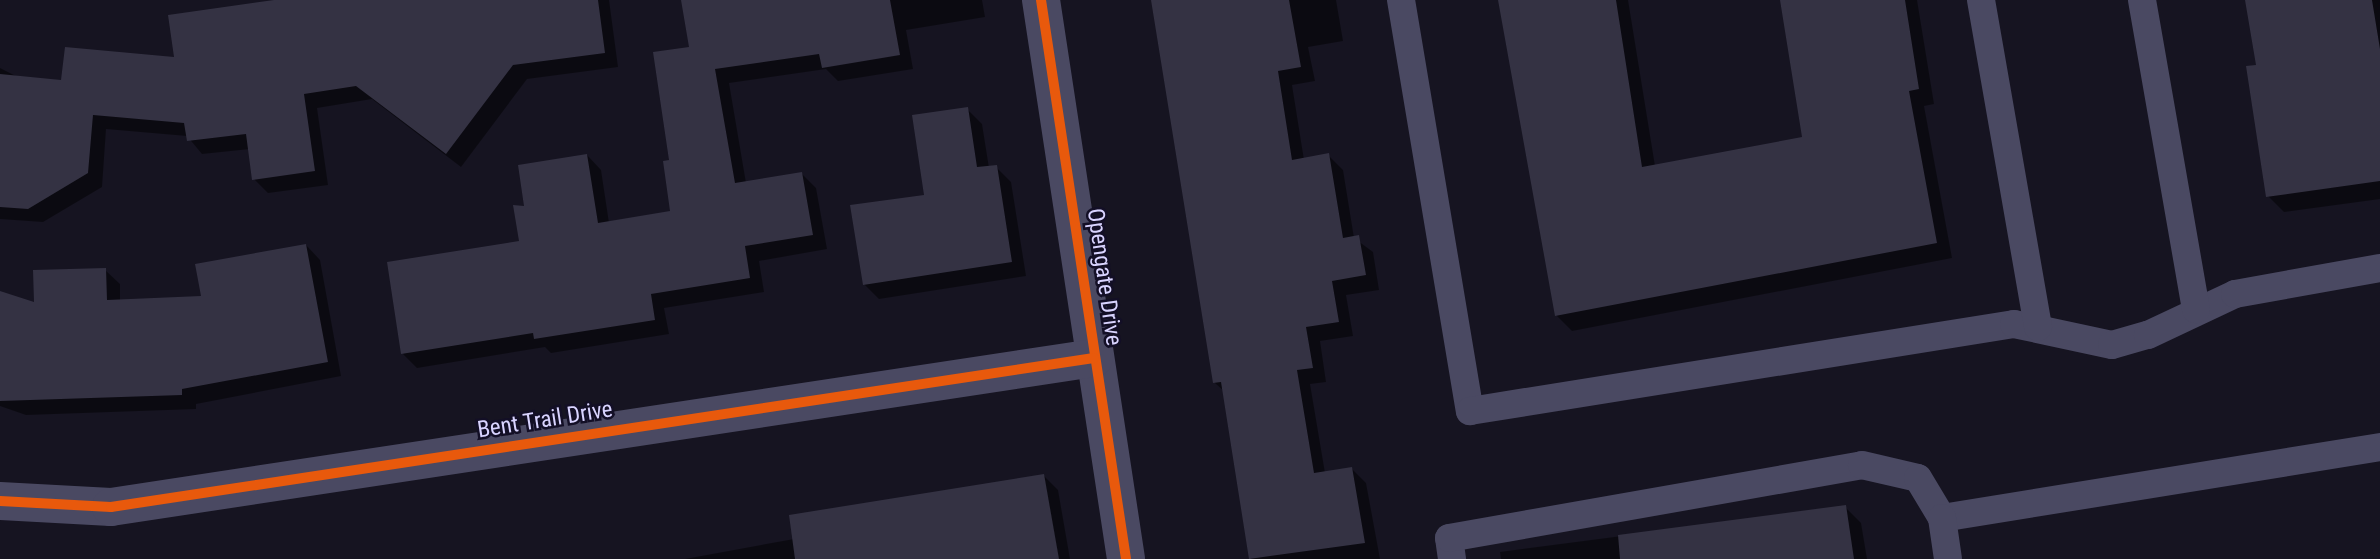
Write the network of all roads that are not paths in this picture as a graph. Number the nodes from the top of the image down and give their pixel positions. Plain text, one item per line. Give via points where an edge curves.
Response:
1 (1041, 0) edge
2 (1401, 0) edge
3 (1981, 0) edge
4 (2142, 0) edge
5 (2380, 268) edge
6 (2196, 309) junction
7 (2038, 327) junction
8 (1094, 358) junction
9 (2380, 447) edge
10 (0, 501) edge
11 (1942, 518) junction
12 (1126, 559) edge
13 (1452, 559) edge
14 (1948, 559) edge

1 - 8 street, Opengate Drive
2 - 7 lane via 1470,411 2014,324
3 - 7 lane
4 - 6 lane
5 - 6 lane via 2261,287
6 - 7 lane via 2148,335 2112,345
8 - 10 street, Bent Trail Drive via 111,507
8 - 12 street, Opengate Drive
9 - 11 lane
11 - 13 lane via 1918,478 1862,466 1449,538
11 - 14 lane

